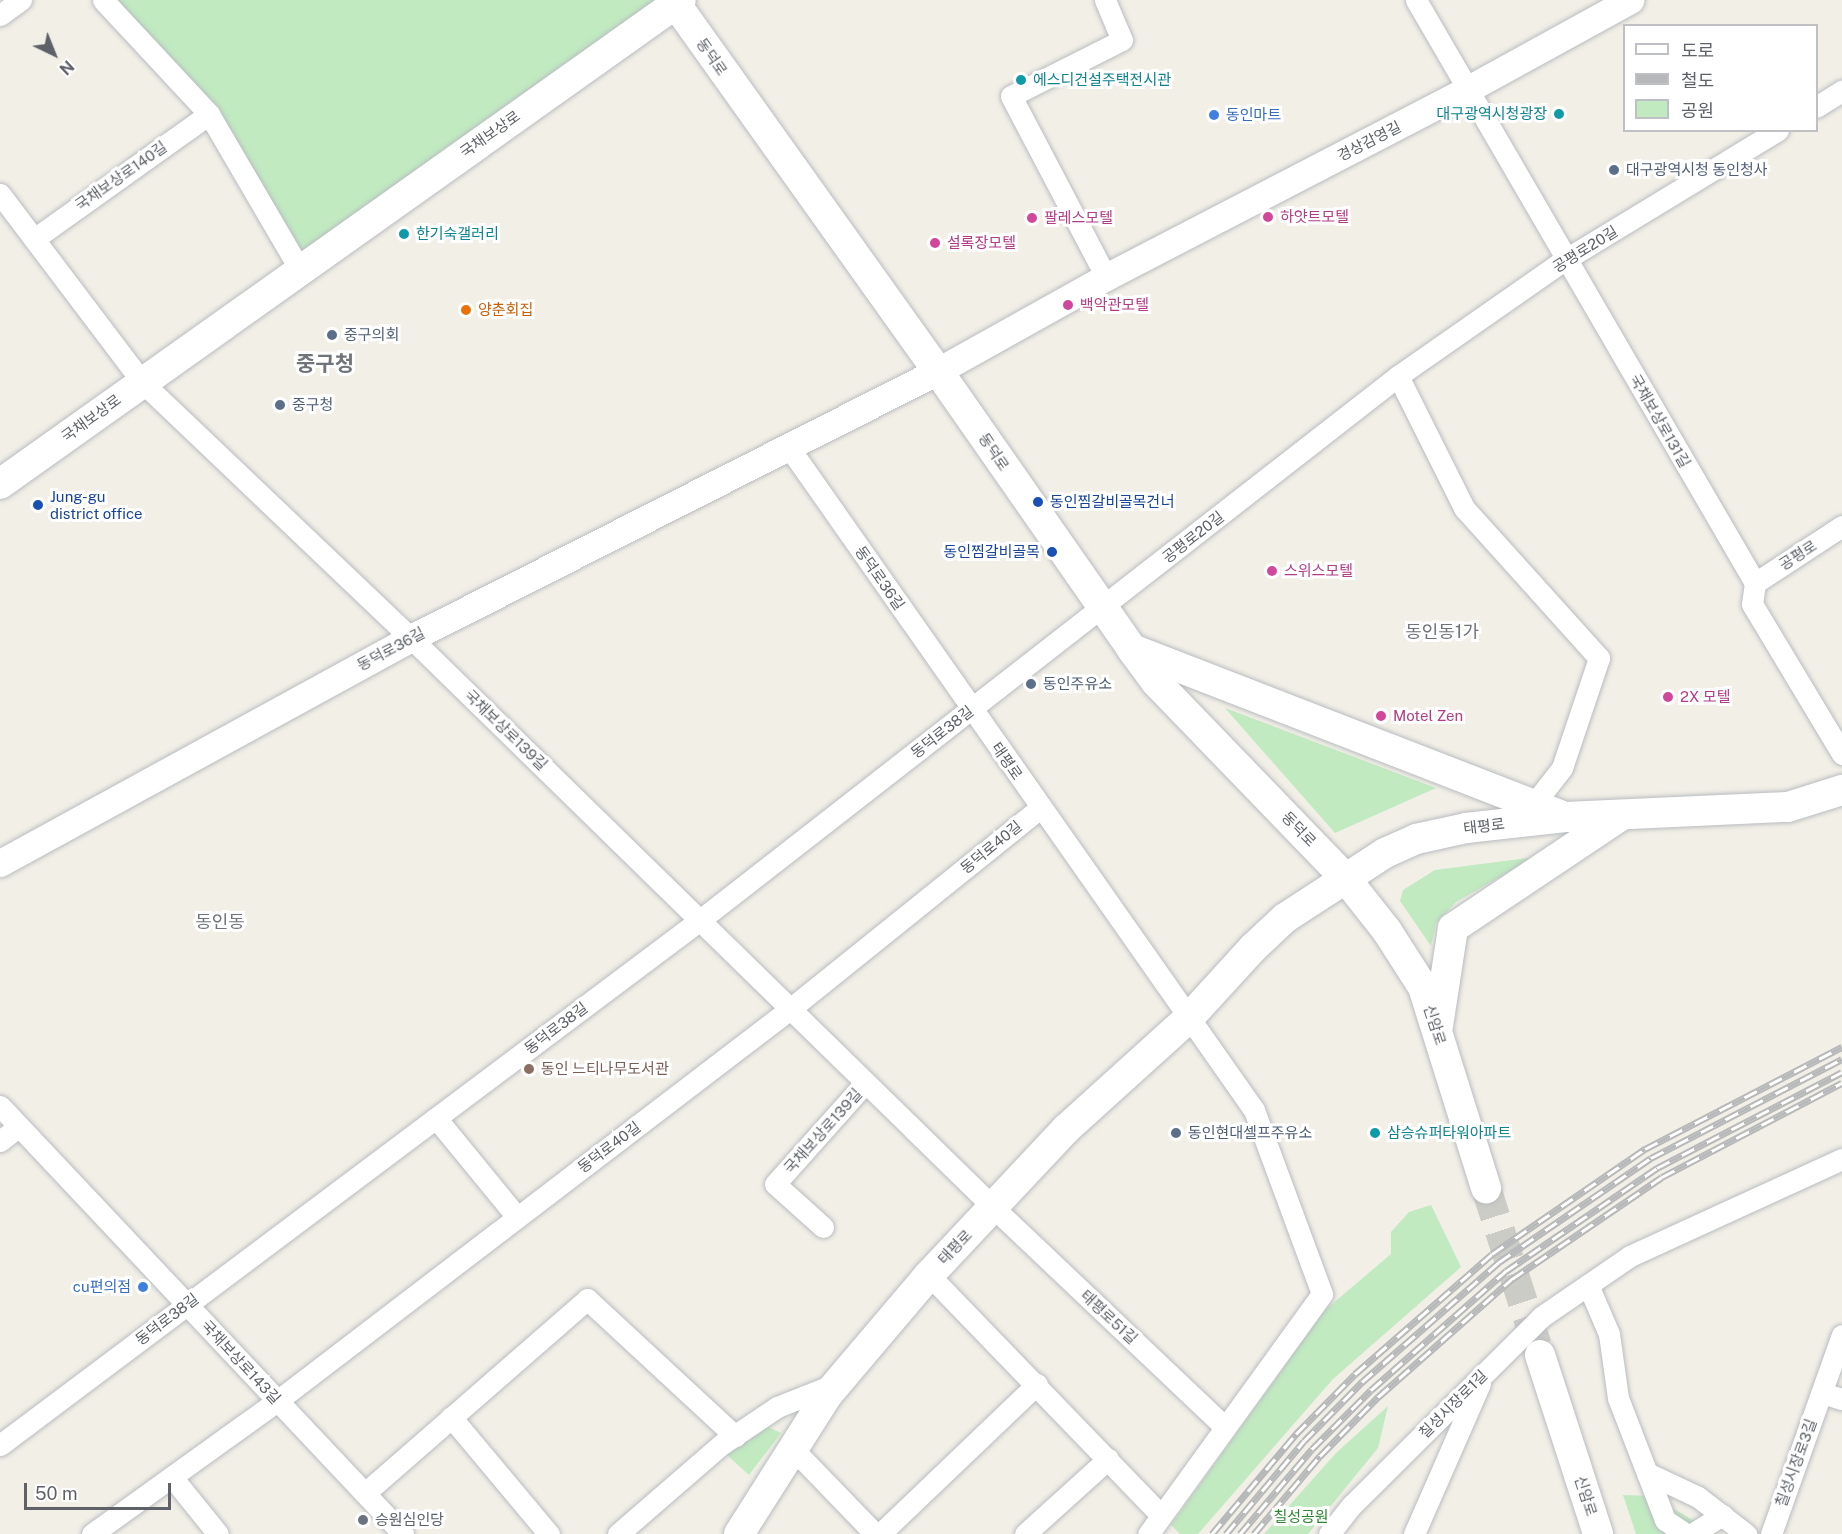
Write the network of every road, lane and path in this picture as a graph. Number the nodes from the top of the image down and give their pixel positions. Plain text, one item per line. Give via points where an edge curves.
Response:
1 (21, 0) edge
2 (103, 0) edge
3 (1105, 0) edge
4 (1416, 0) edge
5 (1630, 0) edge
6 (676, 1) edge
7 (0, 15) edge
8 (1470, 88) junction
9 (1842, 91) edge
10 (1818, 106) edge
11 (209, 114) junction
12 (1775, 132) edge
13 (0, 194) edge
14 (34, 239) junction
15 (1566, 259) junction
16 (300, 270) junction
17 (1106, 277) junction
18 (938, 371) junction
19 (1398, 376) junction
20 (142, 382) junction
21 (788, 446) junction
22 (0, 484) edge
23 (1842, 526) edge
24 (1755, 583) junction
25 (1101, 608) junction
26 (411, 638) junction
27 (1131, 648) junction
28 (971, 710) junction
29 (1842, 754) edge
30 (1842, 790) edge
31 (1533, 805) junction
32 (1040, 808) junction
33 (1623, 814) junction
34 (1565, 817) junction
35 (0, 863) edge
36 (1346, 879) junction
37 (700, 920) junction
38 (790, 1009) junction
39 (1189, 1018) junction
40 (1437, 1032) junction
41 (865, 1083) junction
42 (0, 1106) edge
43 (436, 1118) junction
44 (19, 1126) junction
45 (0, 1141) edge
46 (1842, 1159) edge
47 (1486, 1188) tunnel mouth
48 (993, 1207) junction
49 (518, 1217) junction
50 (823, 1227) dead end
51 (929, 1275) junction
52 (1588, 1285) junction
53 (187, 1304) junction
54 (1842, 1335) edge
55 (1540, 1355) tunnel mouth
56 (1486, 1370) junction
57 (837, 1383) junction
58 (1037, 1384) junction
59 (1822, 1393) junction
60 (1842, 1400) edge
61 (277, 1401) junction
62 (451, 1417) junction
63 (1224, 1426) junction
64 (735, 1436) junction
65 (2, 1439) edge
66 (793, 1449) junction
67 (1108, 1459) junction
68 (1647, 1473) junction
69 (172, 1477) junction
70 (365, 1493) junction
71 (1161, 1515) junction
72 (1722, 1515) junction
73 (92, 1534) edge
74 (218, 1534) edge
75 (403, 1534) edge
76 (549, 1534) edge
77 (618, 1534) edge
78 (739, 1534) edge
79 (875, 1534) edge
80 (880, 1534) edge
81 (1025, 1534) edge
82 (1148, 1534) edge
83 (1329, 1534) edge
84 (1414, 1534) edge
85 (1598, 1534) edge
86 (1686, 1534) edge
87 (1692, 1534) edge
88 (1746, 1534) edge
89 (1771, 1534) edge

1 - 7 street
2 - 11 street
3 - 17 street via 1122,40 1011,96
4 - 8 street, 국채보상로131길
5 - 8 street, 경상감영길
6 - 16 main road, 국채보상로
6 - 18 main road, 동덕로
8 - 15 street, 국채보상로131길
8 - 17 street, 경상감영길
9 - 10 street
11 - 14 street, 국채보상로140길
11 - 16 street
12 - 15 street, 공평로20길
13 - 14 street
14 - 20 street
15 - 19 street, 공평로20길
15 - 24 street, 국채보상로131길
16 - 20 main road, 국채보상로
17 - 18 street, 경상감영길
18 - 21 street, 동덕로36길
18 - 25 main road, 동덕로
19 - 25 street, 공평로20길
19 - 31 street via 1464,508 1599,658 1562,768
20 - 22 main road, 국채보상로
20 - 26 street, 국채보상로139길
21 - 26 street, 동덕로36길
21 - 28 street, 동덕로36길
23 - 24 street, 공평로
24 - 29 street, 국채보상로131길 via 1752,604
25 - 27 main road, 동덕로
25 - 28 street, 동덕로38길
26 - 35 street, 동덕로36길
26 - 37 street, 국채보상로139길
27 - 31 main road via 1170,667
27 - 36 main road, 동덕로 via 1156,682
28 - 32 street, 태평로
28 - 37 street, 동덕로38길
30 - 33 main road, 태평로 via 1788,807
31 - 34 main road
32 - 38 street, 동덕로40길
32 - 39 street, 태평로
33 - 34 main road, 태평로
33 - 40 main road via 1453,928
34 - 36 main road, 태평로 via 1466,828 1416,839 1385,852
36 - 39 main road, 태평로 via 1285,918
36 - 40 main road, 신암로 via 1387,931 1423,987
37 - 38 street, 국채보상로139길
37 - 43 street, 동덕로38길
38 - 41 street, 국채보상로139길
38 - 49 street, 동덕로40길
39 - 48 main road, 태평로 via 1066,1129
39 - 63 street, 태평로 via 1254,1110 1322,1294
40 - 47 main road, 신암로
41 - 48 street, 국채보상로139길
41 - 50 street, 국채보상로139길 via 775,1184
42 - 44 street, 국채보상로143길
43 - 49 street
43 - 53 street, 동덕로38길
44 - 45 street
44 - 53 street, 국채보상로143길
46 - 52 street, 칠성시장로1길 via 1630,1256
48 - 51 main road, 태평로
48 - 63 street, 태평로51길
49 - 61 street, 동덕로40길
51 - 57 main road, 태평로
51 - 58 street, 태평로
52 - 56 street, 칠성시장로1길 via 1541,1317
52 - 68 street via 1609,1334 1618,1398
53 - 61 street, 국채보상로143길
53 - 65 street, 동덕로38길
54 - 59 street, 칠성시장로3길
55 - 85 main road, 신암로
56 - 83 street, 칠성시장로1길 via 1352,1505
56 - 84 street
57 - 64 street via 777,1407
57 - 66 main road, 태평로
58 - 67 street, 태평로
58 - 80 street
59 - 60 street
59 - 89 street, 칠성시장로3길
61 - 69 street, 동덕로40길
61 - 70 street, 국채보상로143길
62 - 64 street via 587,1299
62 - 70 street
62 - 76 street
63 - 71 street
64 - 77 street
66 - 78 main road, 태평로
66 - 79 street
67 - 71 street, 태평로
67 - 81 street
68 - 72 street via 1698,1497
68 - 86 street via 1665,1520
69 - 73 street, 동덕로40길
69 - 74 street
70 - 75 street, 국채보상로143길
71 - 82 street
72 - 87 street
72 - 88 street

